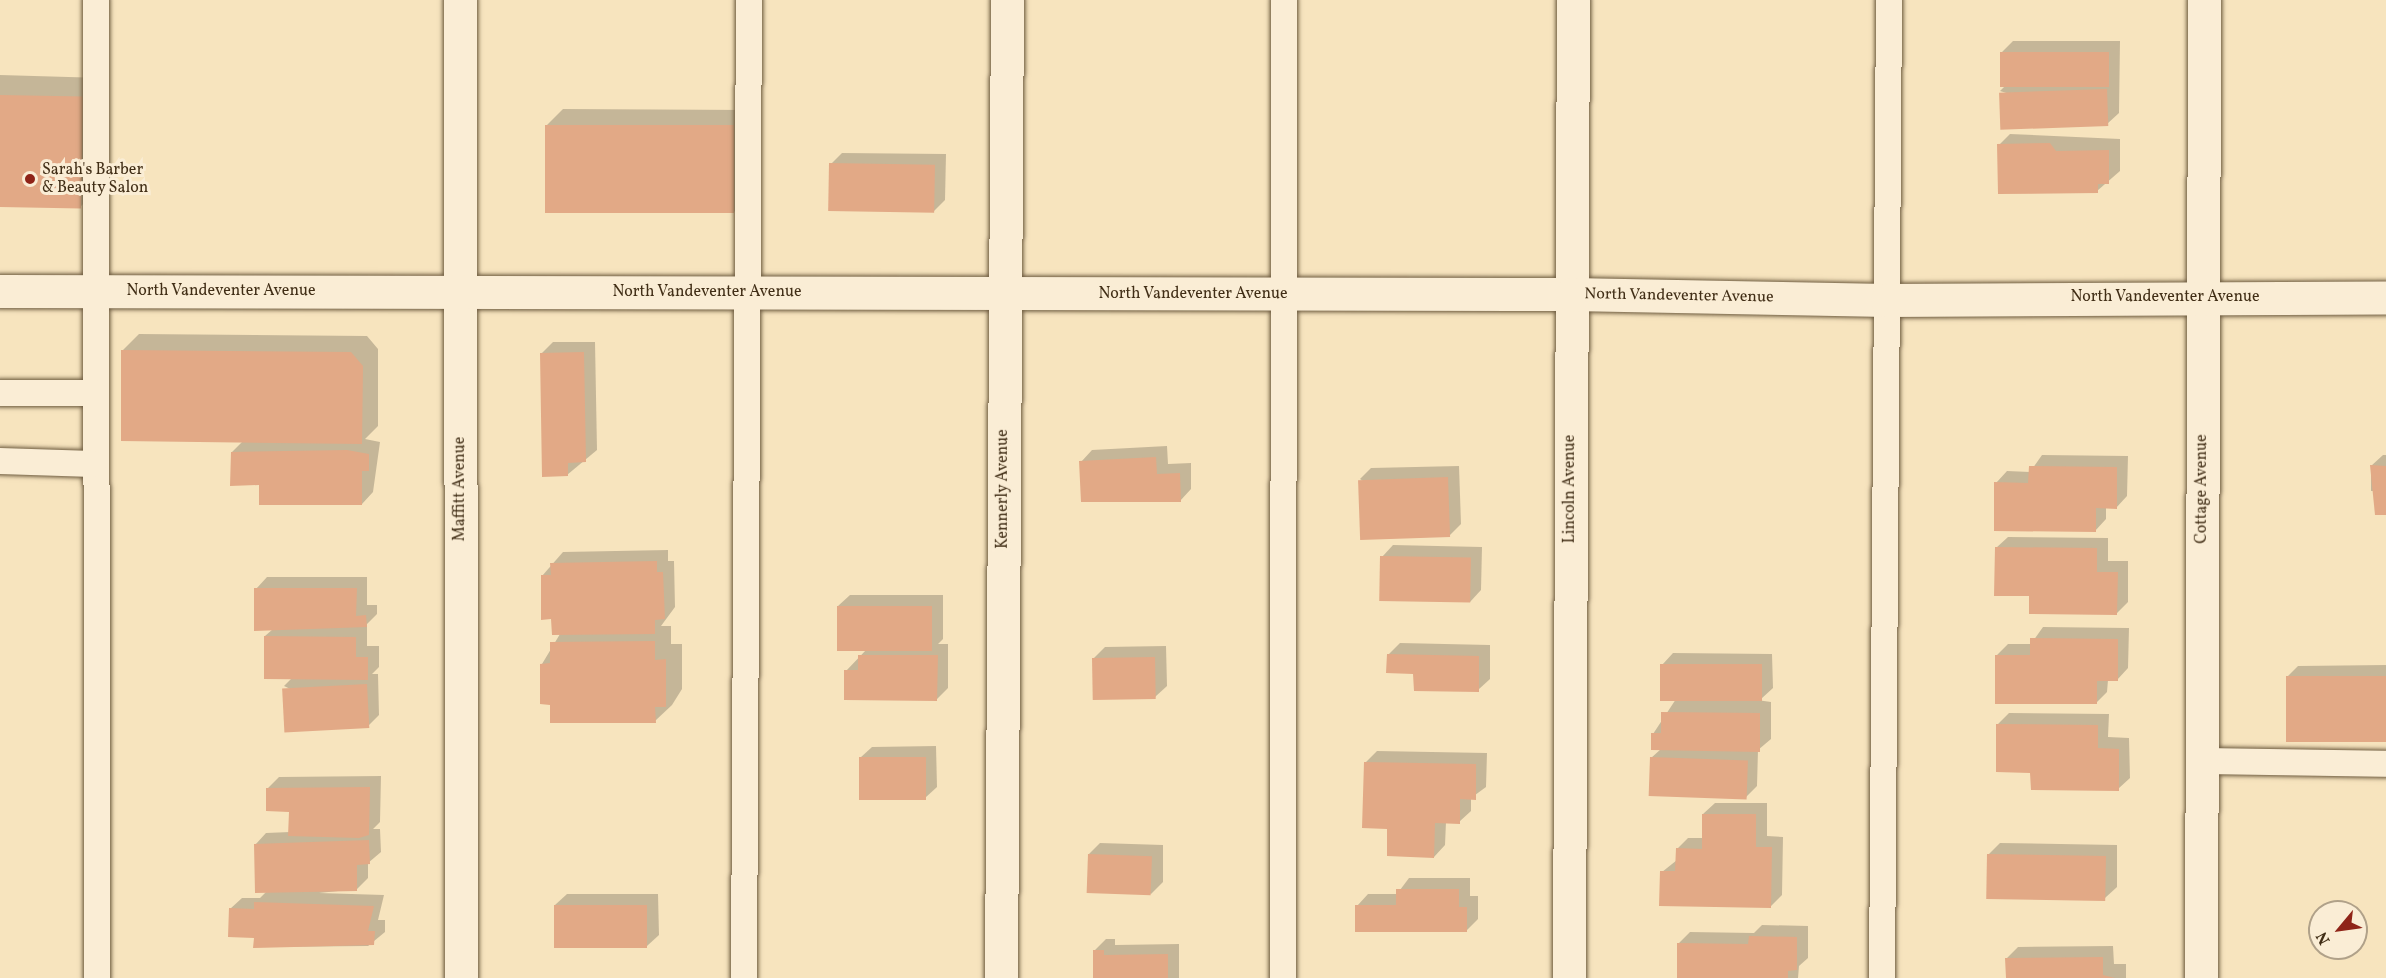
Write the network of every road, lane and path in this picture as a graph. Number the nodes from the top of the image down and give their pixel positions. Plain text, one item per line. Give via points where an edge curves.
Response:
1 (96, 0) edge
2 (460, 0) edge
3 (749, 0) edge
4 (1007, 0) edge
5 (1284, 0) edge
6 (1573, 0) edge
7 (1889, 0) edge
8 (2204, 0) edge
9 (0, 291) edge
10 (92, 291) junction
11 (460, 292) junction
12 (747, 292) junction
13 (1003, 294) junction
14 (1283, 294) junction
15 (1570, 294) junction
16 (2202, 297) junction
17 (2386, 297) edge
18 (1887, 300) junction
19 (0, 393) edge
20 (93, 393) junction
21 (0, 461) edge
22 (93, 464) junction
23 (2201, 761) junction
24 (2386, 764) edge
25 (97, 978) edge
26 (461, 978) edge
27 (744, 978) edge
28 (1001, 978) edge
29 (1283, 978) edge
30 (1569, 978) edge
31 (1882, 978) edge
32 (2201, 978) edge

1 - 10 lane
2 - 11 street, Maffitt Avenue
3 - 12 lane
4 - 13 street, Kennerly Avenue
5 - 14 lane
6 - 15 street, Lincoln Avenue
7 - 18 lane
8 - 16 street, Cottage Avenue
9 - 10 street, North Vandeventer Avenue
10 - 11 street, North Vandeventer Avenue
10 - 20 lane
11 - 12 street, North Vandeventer Avenue
11 - 26 street, Maffitt Avenue
12 - 13 street, North Vandeventer Avenue
12 - 27 lane
13 - 14 street, North Vandeventer Avenue
13 - 28 street, Kennerly Avenue
14 - 15 street, North Vandeventer Avenue
14 - 29 lane
15 - 18 street, North Vandeventer Avenue
15 - 30 street, Lincoln Avenue
16 - 17 street, North Vandeventer Avenue
16 - 18 street, North Vandeventer Avenue
16 - 23 street, Cottage Avenue
18 - 31 lane
19 - 20 lane
20 - 22 lane
21 - 22 lane
22 - 25 lane
23 - 24 lane
23 - 32 street, Cottage Avenue

